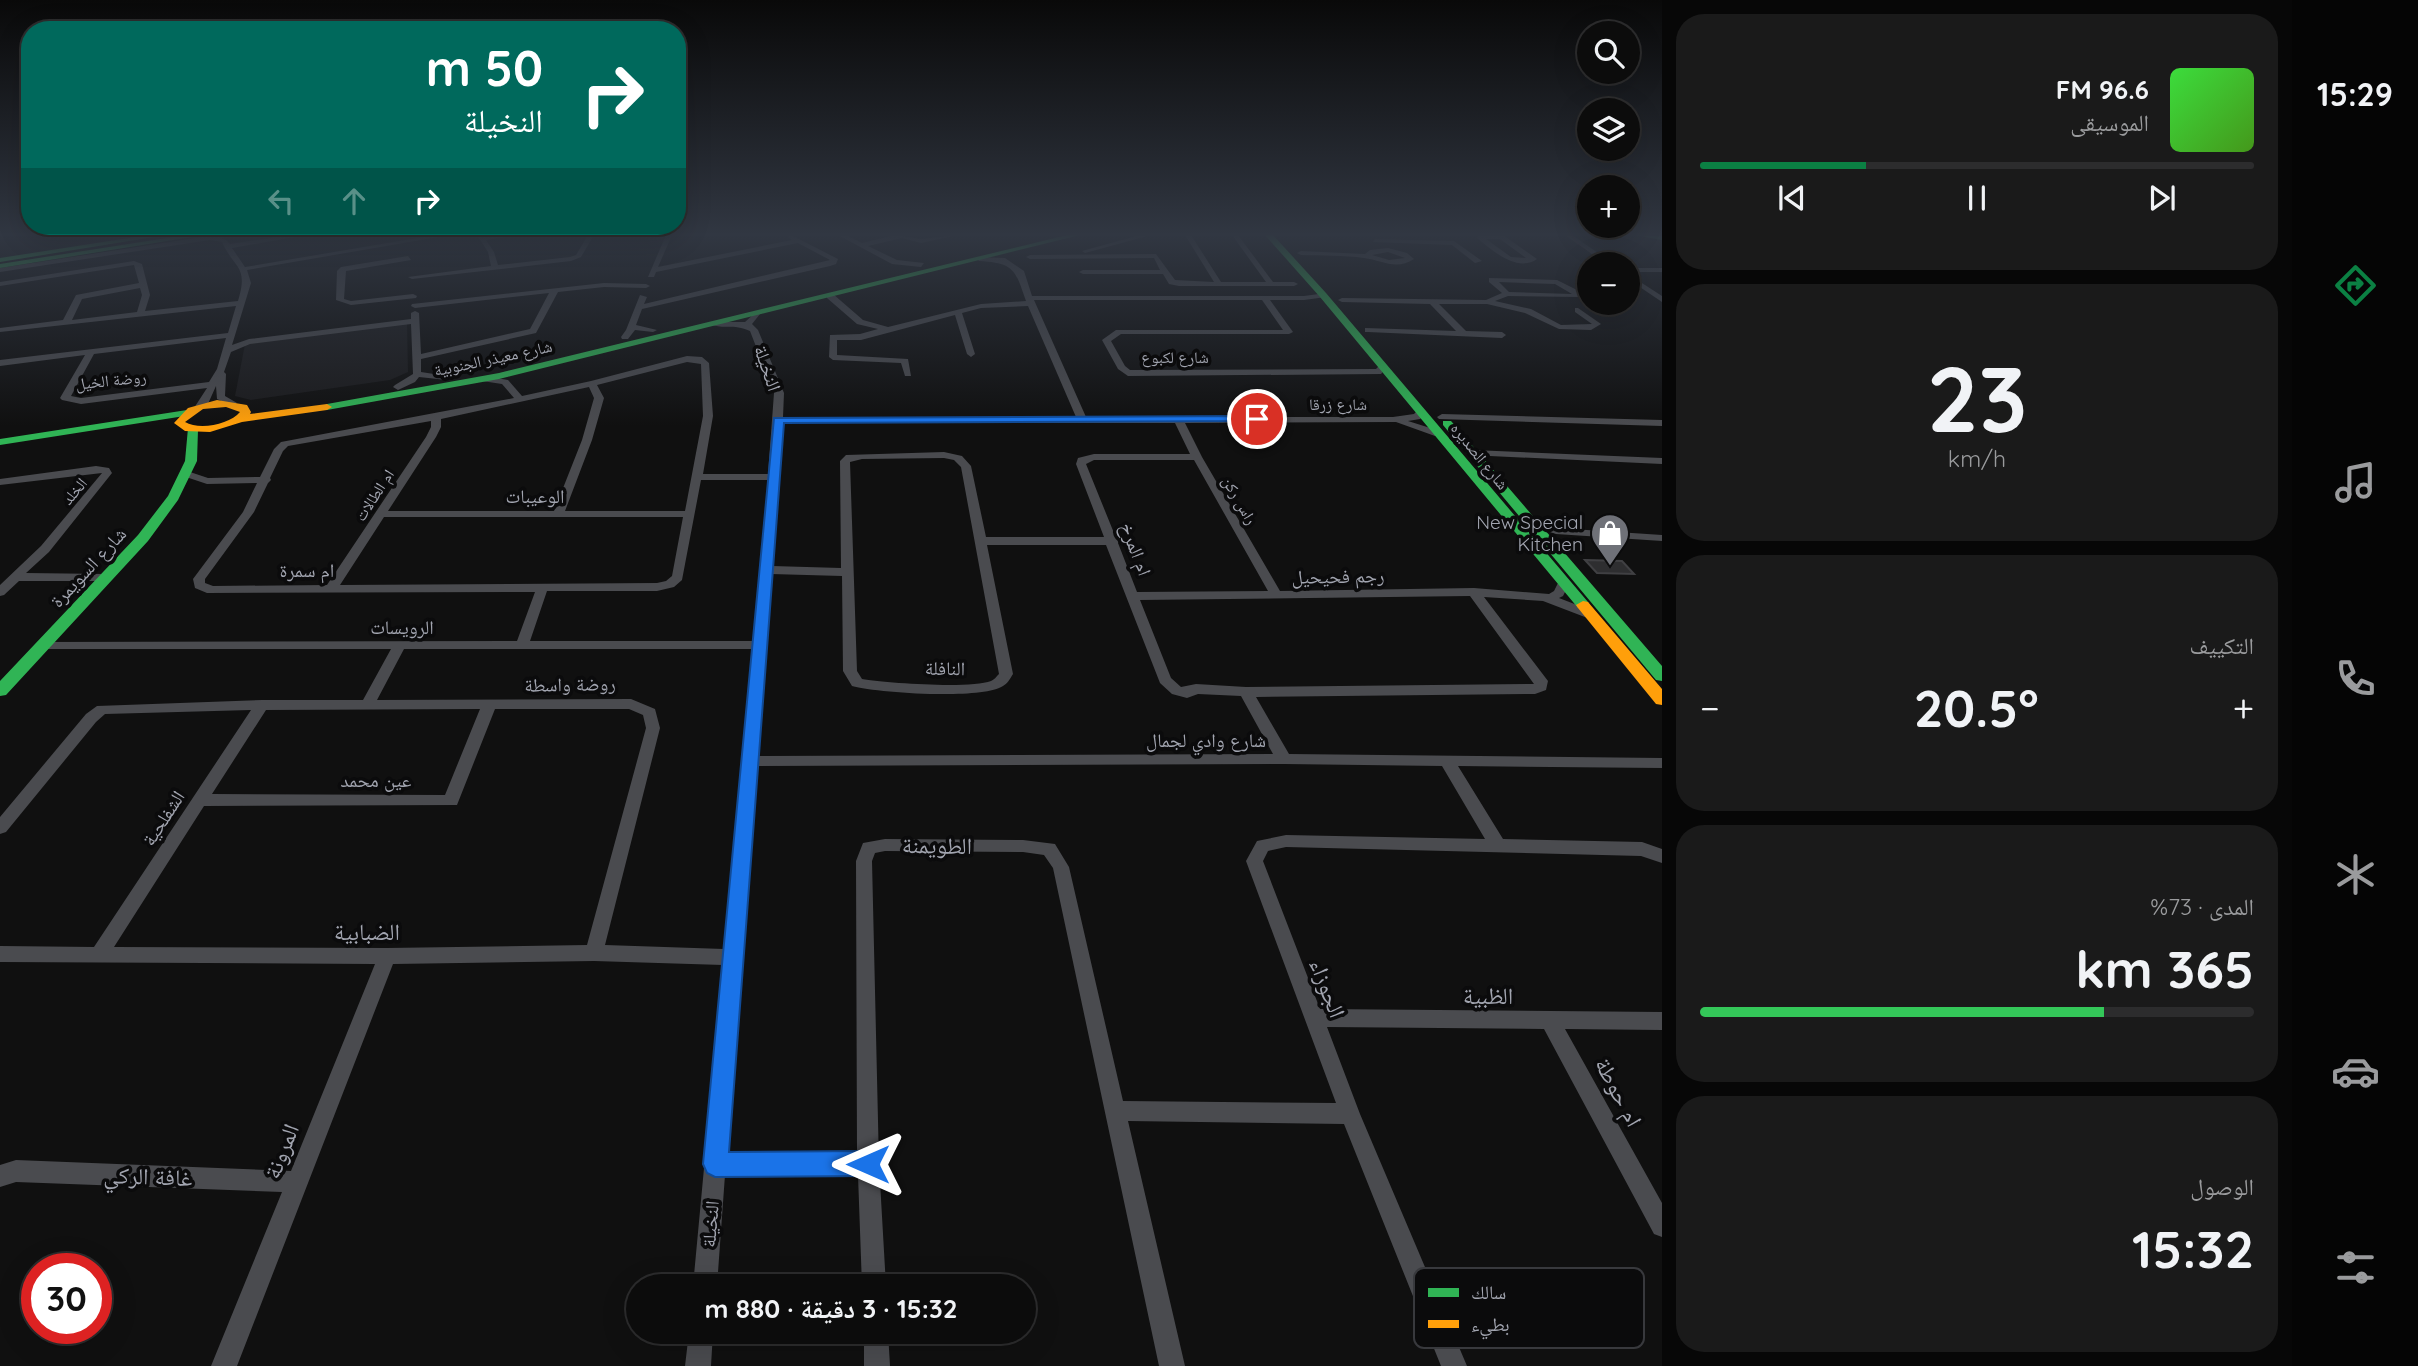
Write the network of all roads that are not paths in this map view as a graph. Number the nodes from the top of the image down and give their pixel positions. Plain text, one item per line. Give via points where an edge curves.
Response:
1 (1264, 298) edge
2 (78, 299) edge
3 (145, 299) edge
4 (242, 299) edge
5 (341, 299) edge
6 (389, 299) edge
7 (414, 299) edge
8 (478, 299) edge
9 (550, 299) edge
10 (642, 299) edge
11 (675, 299) edge
12 (772, 299) edge
13 (822, 299) edge
14 (833, 299) edge
15 (1206, 299) edge
16 (1329, 299) edge
17 (1329, 299) edge
18 (1338, 299) junction
19 (1495, 299) edge
20 (1030, 301) junction
21 (1432, 301) junction
22 (1487, 302) junction
23 (241, 303) junction
24 (415, 306) junction
25 (640, 307) junction
26 (958, 312) junction
27 (140, 315) junction
28 (1583, 315) edge
29 (416, 321) junction
30 (755, 322) junction
31 (860, 322) junction
32 (66, 323) junction
33 (888, 329) junction
34 (0, 330) edge
35 (1368, 330) junction
36 (629, 332) junction
37 (1463, 333) junction
38 (232, 335) junction
39 (1502, 335) dead end
40 (861, 337) junction
41 (228, 350) junction
42 (91, 352) junction
43 (971, 354) dead end
44 (860, 357) junction
45 (416, 358) junction
46 (0, 363) edge
47 (1383, 367) junction
48 (221, 369) junction
49 (1363, 373) junction
50 (417, 374) junction
51 (908, 374) dead end
52 (444, 378) junction
53 (512, 378) junction
54 (212, 384) junction
55 (592, 384) junction
56 (1398, 384) junction
57 (398, 387) junction
58 (520, 399) junction
59 (239, 410) junction
60 (1421, 412) junction
61 (436, 417) junction
62 (189, 419) junction
63 (1178, 419) junction
64 (778, 420) junction
65 (1082, 420) junction
66 (1393, 420) junction
67 (1662, 423) edge
68 (1441, 425) junction
69 (218, 428) junction
70 (0, 442) edge
71 (0, 451) edge
72 (1473, 453) junction
73 (1197, 457) junction
74 (1662, 461) edge
75 (189, 467) junction
76 (697, 477) junction
77 (775, 477) junction
78 (265, 480) junction
79 (218, 481) junction
80 (0, 482) edge
81 (174, 497) junction
82 (381, 514) junction
83 (558, 514) junction
84 (690, 514) junction
85 (1532, 523) junction
86 (1573, 533) junction
87 (1662, 538) edge
88 (981, 541) junction
89 (1113, 541) junction
90 (1549, 542) junction
91 (766, 570) junction
92 (848, 572) junction
93 (16, 577) junction
94 (106, 578) junction
95 (1563, 584) junction
96 (331, 589) junction
97 (542, 589) junction
98 (0, 592) edge
99 (1474, 593) junction
100 (1133, 596) junction
101 (1277, 596) junction
102 (1543, 596) junction
103 (1590, 615) junction
104 (44, 645) junction
105 (522, 645) junction
106 (760, 645) junction
107 (399, 646) junction
108 (1662, 676) edge
109 (0, 691) edge
110 (1246, 692) junction
111 (1662, 700) edge
112 (262, 705) junction
113 (367, 706) junction
114 (489, 706) junction
115 (1284, 759) junction
116 (750, 761) junction
117 (1447, 761) junction
118 (1662, 763) edge
119 (200, 800) junction
120 (0, 828) edge
121 (1498, 846) junction
122 (1662, 856) edge
123 (594, 953) junction
124 (0, 954) edge
125 (99, 954) junction
126 (387, 956) junction
127 (733, 957) junction
128 (1313, 1018) junction
129 (1550, 1020) junction
130 (1662, 1021) edge
131 (1117, 1111) junction
132 (1350, 1114) junction
133 (715, 1164) junction
134 (868, 1164) junction
135 (0, 1175) edge
136 (297, 1182) junction
137 (1662, 1227) edge
138 (1414, 1269) edge
139 (706, 1274) edge
140 (873, 1274) edge
141 (700, 1344) edge
142 (876, 1344) edge
143 (1447, 1348) edge
144 (224, 1366) edge
145 (698, 1366) edge
146 (877, 1366) edge
147 (1172, 1366) edge
148 (1454, 1366) edge

1 - 49 street, شارع لكبوع via 1289,332 1119,332 1106,340 1128,373
2 - 32 street
3 - 27 street
4 - 23 street, شارع السويمرة
5 - 6 street via 351,303
7 - 24 street
8 - 24 street
9 - 45 street via 533,331
10 - 25 street
11 - 25 street
12 - 36 main road, شارع معيذر الجنوبية
13 - 30 main road, شارع معيذر الجنوبية
14 - 31 street
15 - 20 street
16 - 18 street
17 - 18 street
18 - 21 street
18 - 35 main road, شارع الصديره
18 - 47 main road, شارع الصديره
19 - 22 street
20 - 26 street
20 - 65 street
21 - 22 street
21 - 37 street
22 - 28 street via 1528,311 1559,327 1597,327
23 - 27 street
23 - 38 street, شارع السويمرة
24 - 29 street
25 - 36 street
26 - 33 street
26 - 43 street
27 - 32 street
29 - 41 street via 249,342
29 - 45 street
30 - 53 main road, شارع معيذر الجنوبية via 714,324
30 - 64 street, النخيلة via 779,393
31 - 33 street
31 - 40 street
32 - 34 street
33 - 40 street
35 - 37 street
35 - 68 main road, شارع الصديره
36 - 52 main road, شارع معيذر الجنوبية
37 - 39 street
38 - 41 street, شارع السويمرة
38 - 42 street
40 - 44 street
40 - 44 street via 832,339 833,357
41 - 48 street, شارع السويمرة
42 - 46 street
42 - 54 street, روضة الخيل via 65,398 81,401
44 - 51 street via 905,361
45 - 50 street
47 - 49 street, شارع لكبوع
47 - 56 main road, شارع الصديره
48 - 54 street, شارع السويمرة
48 - 59 street, شارع السويمرة via 220,397
49 - 56 street, شارع لكبوع
50 - 52 street
50 - 57 street
52 - 57 main road, شارع معيذر الجنوبية
53 - 58 street
53 - 59 main road, شارع معيذر الجنوبية via 371,401
54 - 62 street, شارع السويمرة via 208,398
55 - 58 street, ام سمرة
55 - 76 street, ام سمرة via 687,359 705,363 708,416
55 - 83 street via 599,398
56 - 60 main road, شارع الصديره
57 - 59 main road, شارع معيذر الجنوبية
58 - 61 street, ام سمرة
59 - 62 main road
59 - 69 main road
60 - 66 street, شارع زرقا via 1417,417
60 - 68 main road, شارع الصديره
61 - 78 street, ام سمرة via 285,444
61 - 82 street, ام الطالات via 431,437
62 - 69 main road
62 - 70 main road
62 - 71 main road
62 - 75 main road, شارع السويمرة
63 - 65 street, شارع زرقا
63 - 66 street, شارع زرقا
63 - 73 street, راس ركن
64 - 65 street, شارع زرقا
64 - 77 street, النخيلة
66 - 68 street, شارع زرقا
67 - 68 street, شارع زرقا
68 - 72 main road, شارع الصديره
68 - 95 main road, شارع الصديره
69 - 75 main road, شارع السويمرة
72 - 74 street
72 - 85 main road, شارع الصديره
73 - 89 street, ام المرخ via 1082,460
73 - 101 street, راس ركن
75 - 79 street via 197,480
75 - 81 main road, شارع السويمرة
76 - 77 street
76 - 84 street, ام سمرة
77 - 91 street, النخيلة
78 - 79 street
78 - 96 street, ام سمرة via 199,585 211,590
79 - 81 street via 191,487
80 - 93 street, الخلد via 96,469 107,473 63,529
81 - 94 main road, شارع السويمرة
82 - 83 street, الوعيبات
82 - 96 street, ام الطالات
83 - 84 street, الوعيبات
84 - 97 street, ام سمرة via 678,577 670,584
85 - 86 street
85 - 90 main road, شارع الصديره
86 - 87 street
86 - 90 street
88 - 89 street
88 - 92 street, النافلة via 966,466 958,458 850,457 845,461
88 - 92 street, النافلة via 1006,666 1006,674 994,685 856,683 849,671
89 - 100 street, ام المرخ
90 - 108 main road, شارع الصديره
91 - 92 street
91 - 106 street, النخيلة
93 - 94 street
93 - 98 street, الخلد
94 - 104 main road, شارع السويمرة
95 - 102 street via 1556,596
95 - 103 main road, شارع الصديره
96 - 97 street, ام سمرة
97 - 105 street
99 - 101 street, رجم فحيحيل
99 - 102 street, رجم فحيحيل
99 - 110 street, ام المرخ via 1541,687
100 - 101 street, رجم فحيحيل
100 - 110 street, ام المرخ via 1170,686 1187,693
102 - 103 street, رجم فحيحيل
103 - 111 main road, شارع الصديره
104 - 107 street, الرويسات
104 - 109 main road, شارع السويمرة
105 - 106 street, الرويسات
105 - 107 street, الرويسات
106 - 116 street, النخيلة
107 - 113 street
110 - 115 street
112 - 113 street, روضة واسطة
112 - 119 street, الشفلحية
112 - 120 street, روضة واسطة via 103,709
113 - 114 street, روضة واسطة
114 - 119 street, عين محمد via 451,801
114 - 123 street, روضة واسطة via 631,705 650,712 653,728
115 - 116 street, شارع وادي لجمال
115 - 117 street, شارع وادي لجمال
116 - 127 street, النخيلة
117 - 118 street, شارع وادي لجمال
117 - 121 street
119 - 125 street, الشفلحية
121 - 122 street, الجوزاء via 1643,849
121 - 128 street, الجوزاء via 1286,841 1263,846 1254,861
123 - 126 street, الضبابية
123 - 127 street, الضبابية
124 - 125 street, الضبابية
125 - 126 street, الضبابية
126 - 136 street, المرونة
127 - 133 street, النخيلة
128 - 129 street, الظبية
128 - 132 street, الجوزاء
129 - 130 street, الظبية
129 - 137 street, ام حوطة
131 - 132 street
131 - 134 street, الطويمنة via 1061,867 1049,849 869,848 864,861
131 - 147 street, الطويمنة
132 - 138 street, الجوزاء
133 - 134 street
133 - 139 street, النخيلة
134 - 140 street, الطويمنة
135 - 136 street, غافة الركي via 16,1171
136 - 144 street, المرونة
141 - 145 street
142 - 146 street
143 - 148 street, الجوزاء

